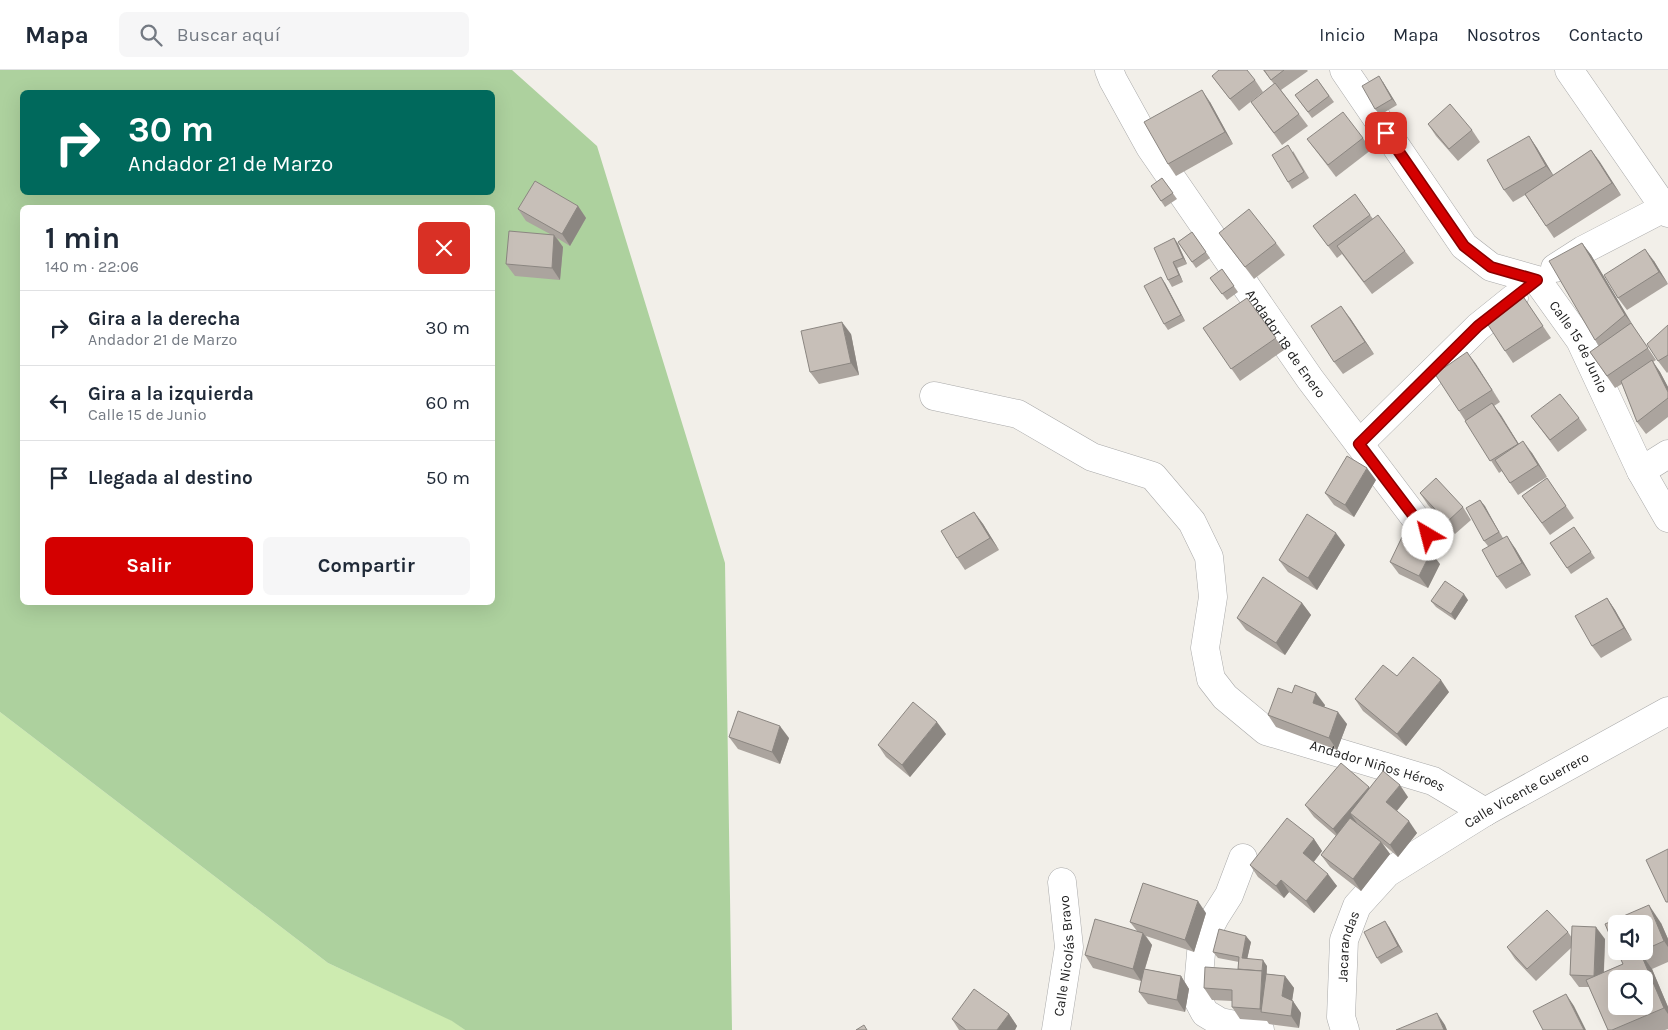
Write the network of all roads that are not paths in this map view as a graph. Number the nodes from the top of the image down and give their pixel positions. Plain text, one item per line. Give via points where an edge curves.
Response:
1 (1109, 70) edge
2 (1344, 70) edge
3 (1569, 70) edge
4 (1666, 210) edge
5 (1537, 280) junction
6 (934, 396) dead end
7 (1359, 444) junction
8 (1668, 454) edge
9 (1641, 471) junction
10 (1668, 518) edge
11 (1428, 535) dead end
12 (1668, 711) edge
13 (1485, 812) junction
14 (1243, 858) dead end
15 (1386, 873) joint
16 (1062, 882) dead end
17 (1056, 1030) edge
18 (1260, 1030) edge
19 (1345, 1030) edge

1 - 7 street, Andador 18 de Enero via 1150,147 1310,379
2 - 5 street via 1464,246 1491,267
3 - 4 street
4 - 5 street via 1583,250
5 - 7 street via 1478,326
5 - 9 street, Calle 15 de Junio via 1580,340
6 - 13 street, Andador Niños Héroes via 1018,414 1092,457 1153,476 1192,522 1209,557 1213,597 1205,648 1211,679 1225,697 1266,731 1433,781
7 - 11 street, Andador 18 de Enero
8 - 9 street
9 - 10 street, Calle 15 de Junio
12 - 13 street, Calle Vicente Guerrero
13 - 15 street, Calle Vicente Guerrero
14 - 18 street via 1229,895 1202,942 1197,998 1205,1013 1220,1022
15 - 19 street, Jacarandas via 1357,906 1344,940 1340,1017
16 - 17 street, Calle Nicolás Bravo via 1069,947

